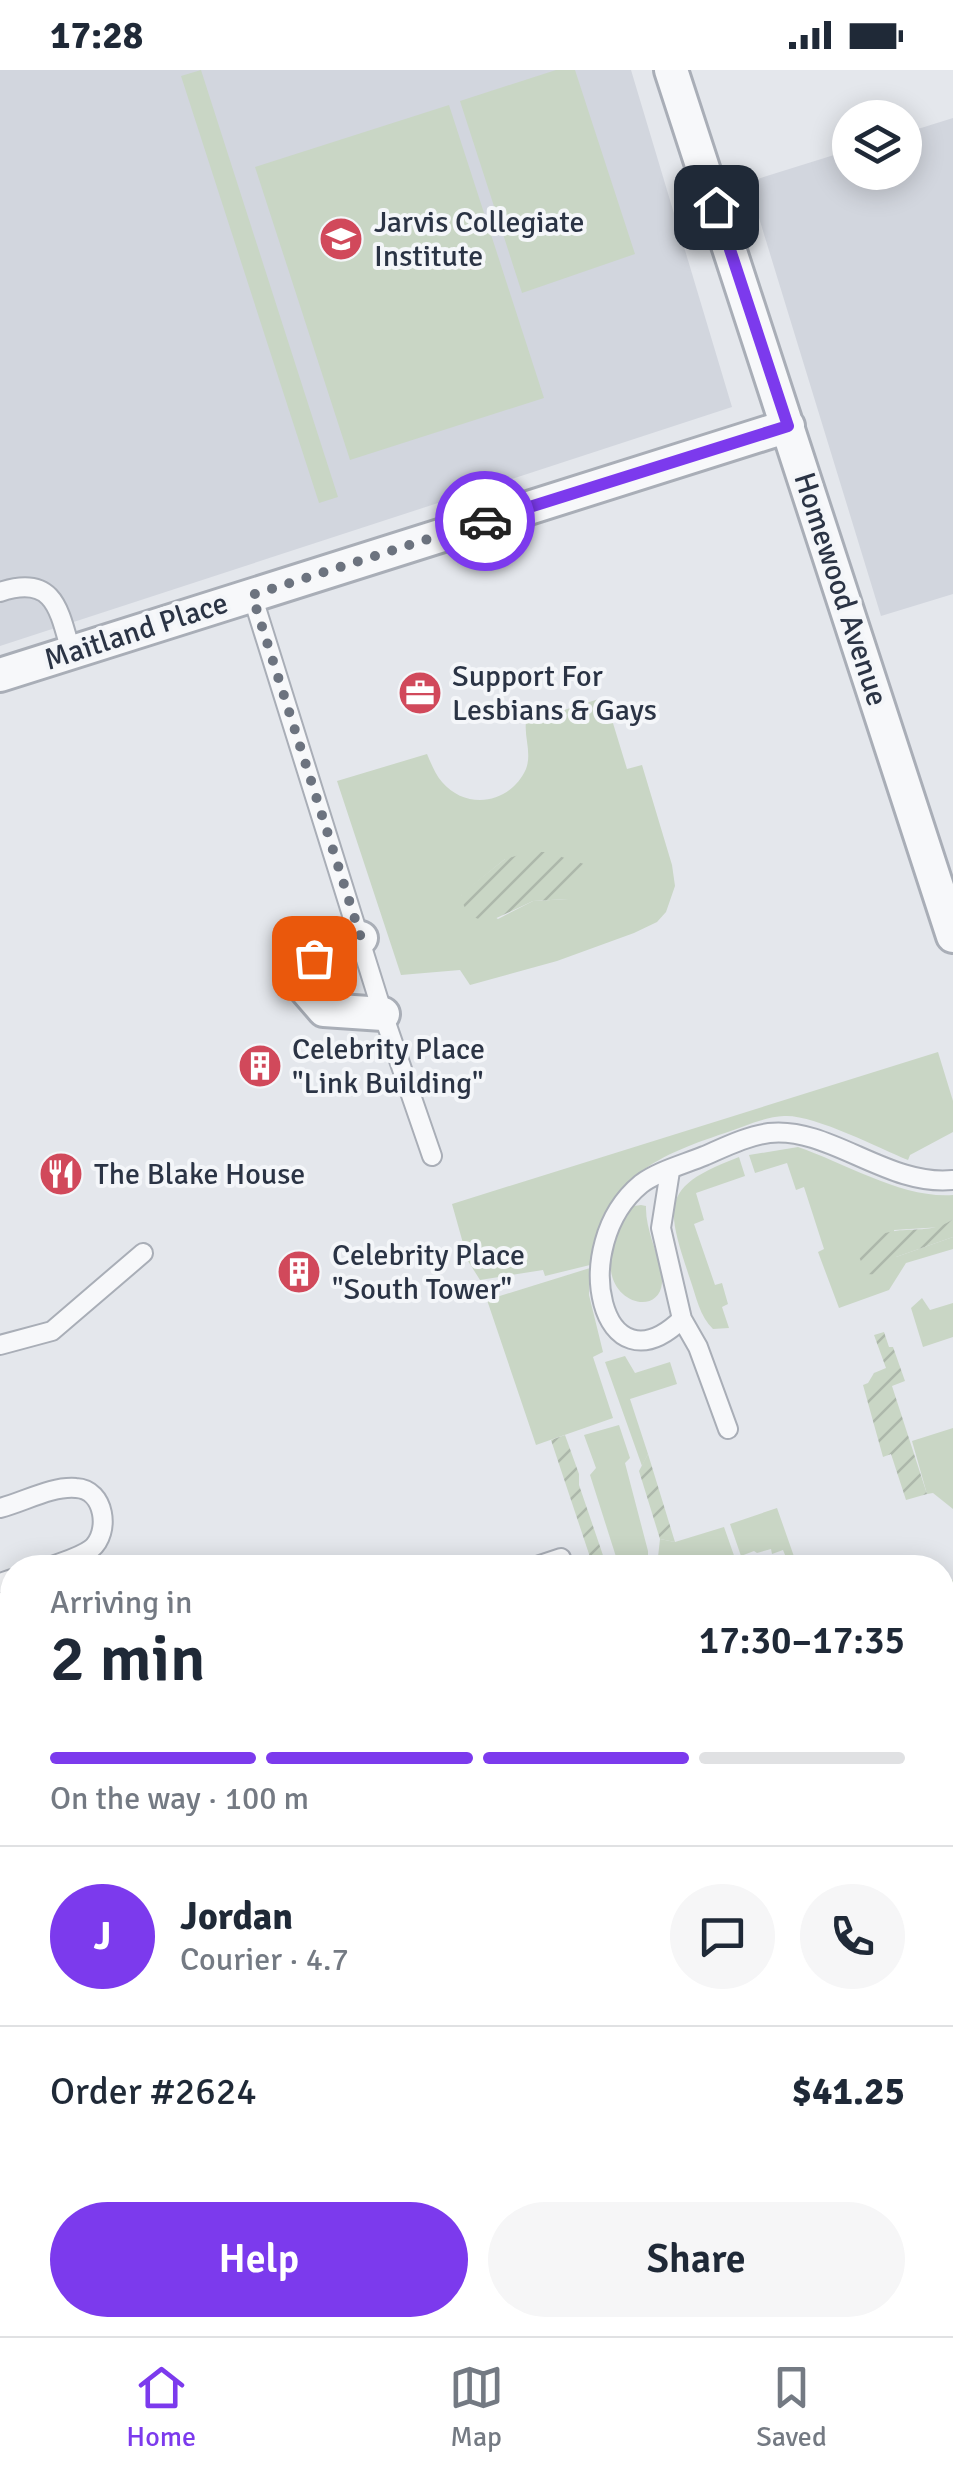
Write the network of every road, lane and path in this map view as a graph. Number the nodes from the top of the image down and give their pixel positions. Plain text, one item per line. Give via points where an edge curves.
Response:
1 (671, 70) edge
2 (788, 426) junction
3 (0, 592) edge
4 (252, 595) junction
5 (70, 652) junction
6 (0, 675) edge
7 (953, 936) edge
8 (361, 938) junction
9 (384, 1014) junction
10 (432, 1156) dead end
11 (670, 1170) junction
12 (953, 1180) edge
13 (142, 1253) dead end
14 (682, 1318) junction
15 (0, 1346) edge
16 (728, 1429) dead end
17 (0, 1508) edge
18 (80, 1555) edge

1 - 2 street, Homewood Avenue
2 - 4 street, Maitland Place
2 - 7 street, Homewood Avenue
3 - 5 lane via 44,590
4 - 5 street, Maitland Place
4 - 8 lane
5 - 6 street, Maitland Place
8 - 9 lane
8 - 9 street via 314,958 305,988 324,1010
9 - 10 lane
11 - 12 lane via 770,1133 797,1134 905,1176
11 - 14 lane via 661,1228
11 - 14 lane via 624,1201 609,1225 599,1279 612,1326 630,1339 667,1333
13 - 15 lane via 52,1331
14 - 16 lane
17 - 18 lane via 60,1488 84,1488 103,1519 98,1541

